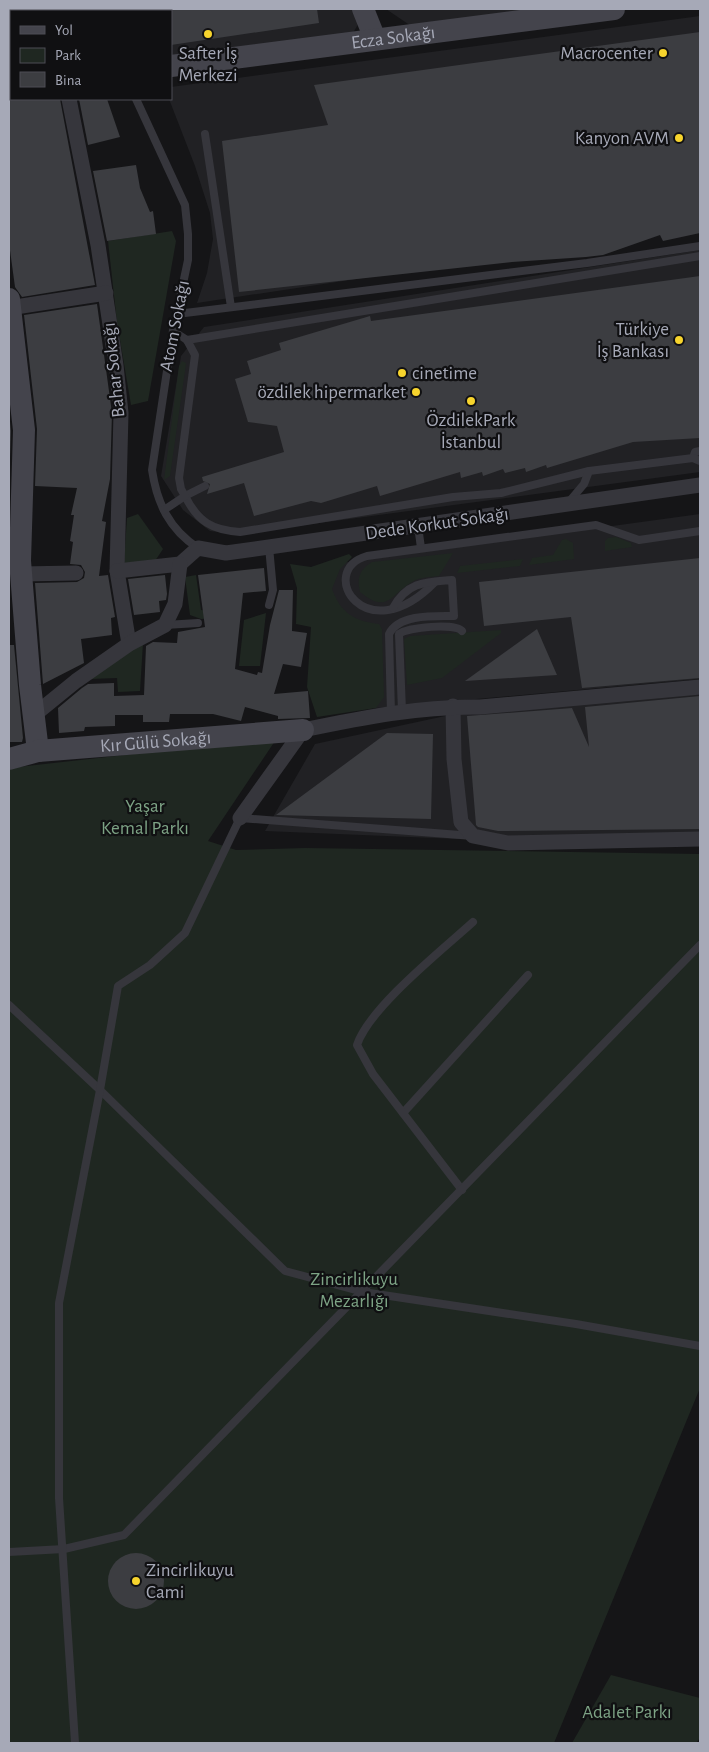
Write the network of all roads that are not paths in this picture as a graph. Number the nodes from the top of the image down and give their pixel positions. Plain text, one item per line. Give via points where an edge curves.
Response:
1 (363, 9) edge
2 (614, 9) edge
3 (375, 39) junction
4 (172, 66) edge
5 (69, 100) edge
6 (136, 100) edge
7 (205, 134) dead end
8 (700, 246) edge
9 (700, 256) edge
10 (106, 293) junction
11 (9, 305) edge
12 (231, 307) junction
13 (177, 314) junction
14 (173, 331) junction
15 (187, 340) junction
16 (700, 451) edge
17 (698, 459) edge
18 (589, 471) junction
19 (700, 485) edge
20 (205, 486) dead end
21 (185, 496) junction
22 (565, 506) junction
23 (164, 510) junction
24 (418, 526) junction
25 (700, 531) edge
26 (198, 548) junction
27 (269, 548) junction
28 (421, 548) junction
29 (180, 564) junction
30 (117, 571) junction
31 (76, 573) dead end
32 (21, 574) junction
33 (269, 605) dead end
34 (198, 623) dead end
35 (165, 625) junction
36 (462, 631) dead end
37 (129, 644) junction
38 (700, 687) edge
39 (453, 706) junction
40 (397, 712) junction
41 (33, 716) junction
42 (303, 730) junction
43 (38, 751) junction
44 (9, 759) edge
45 (240, 818) junction
46 (473, 836) junction
47 (700, 839) edge
48 (473, 922) dead end
49 (700, 945) edge
50 (528, 975) dead end
51 (9, 1006) edge
52 (100, 1090) junction
53 (403, 1113) junction
54 (462, 1190) junction
55 (363, 1292) junction
56 (700, 1346) edge
57 (64, 1549) junction
58 (9, 1552) edge
59 (75, 1743) edge

1 - 3 street
2 - 3 street, Ecza Sokağı
3 - 4 street, Ecza Sokağı
5 - 10 street, Bahar Sokağı
6 - 13 lane, Atom Sokağı via 185,205 188,260
7 - 12 lane
8 - 12 lane
9 - 15 lane
10 - 11 street
10 - 30 street, Bahar Sokağı via 121,413
11 - 32 street via 24,430
12 - 13 lane
13 - 14 lane, Atom Sokağı
14 - 15 lane
14 - 23 lane, Atom Sokağı via 152,470
15 - 21 lane via 195,355 179,478
16 - 17 lane via 695,452
17 - 18 lane
18 - 21 lane via 501,493 240,532 223,531 207,524 191,508
18 - 22 lane via 584,484
19 - 22 street, Dede Korkut Sokağı
20 - 21 lane
21 - 23 lane
22 - 24 street, Dede Korkut Sokağı
23 - 26 lane, Atom Sokağı via 182,537
24 - 27 street, Dede Korkut Sokağı
24 - 28 lane
25 - 28 lane via 639,540 596,525
26 - 27 street, Dede Korkut Sokağı via 226,553
26 - 29 street
27 - 33 lane via 273,590
28 - 40 lane via 359,558 346,576 351,598 362,607 382,612 392,608 402,594 422,582 452,580 454,616 414,619 391,629
29 - 30 street
29 - 35 street via 175,604
30 - 37 street, Bahar Sokağı
31 - 32 street
32 - 41 street
34 - 35 lane
35 - 37 street
36 - 40 lane via 457,627 435,627 405,629 399,634
37 - 41 street
38 - 39 street via 480,707
39 - 40 street
39 - 46 street via 454,760 461,822
40 - 42 street
41 - 43 street
42 - 43 street, Kır Gülü Sokağı
42 - 45 street
43 - 44 street, Kır Gülü Sokağı
45 - 46 lane
45 - 52 lane via 185,933 150,965 118,986
46 - 47 street via 508,843
48 - 53 lane via 410,978 361,1032 357,1045 373,1074
49 - 54 lane
50 - 53 lane
51 - 52 lane
52 - 55 lane via 285,1271
52 - 57 lane via 59,1303 59,1498
53 - 54 lane
54 - 55 lane
55 - 56 lane
55 - 57 lane via 124,1535
57 - 58 lane
57 - 59 lane

